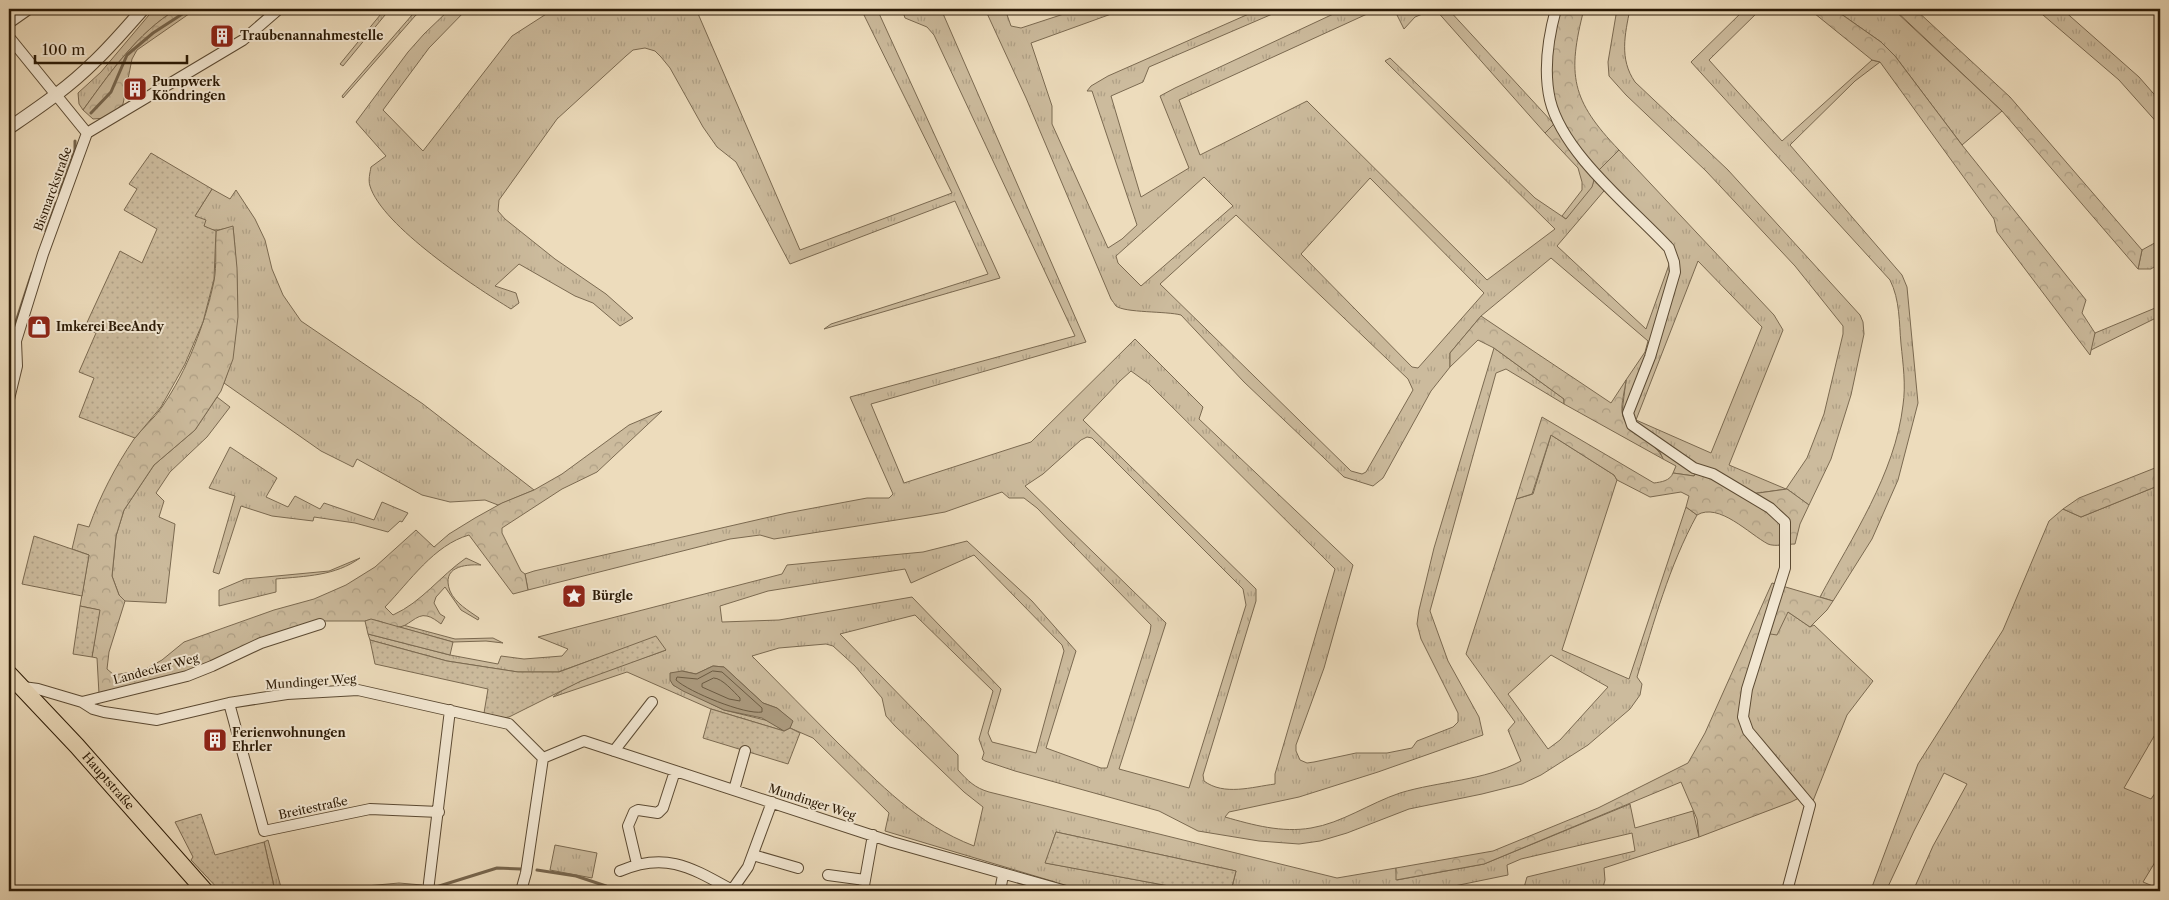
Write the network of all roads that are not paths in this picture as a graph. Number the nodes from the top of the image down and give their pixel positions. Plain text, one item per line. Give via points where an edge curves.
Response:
1 (29, 9) edge
2 (143, 9) edge
3 (280, 9) edge
4 (1556, 9) edge
5 (9, 23) edge
6 (9, 37) edge
7 (13, 49) edge
8 (56, 95) junction
9 (9, 128) edge
10 (87, 133) junction
11 (13, 341) edge
12 (9, 399) edge
13 (320, 624) dead end
14 (9, 674) edge
15 (23, 687) junction
16 (82, 702) junction
17 (652, 702) dead end
18 (229, 703) junction
19 (450, 710) junction
20 (614, 751) junction
21 (745, 751) dead end
22 (543, 758) junction
23 (675, 771) junction
24 (734, 790) junction
25 (772, 802) junction
26 (439, 812) junction
27 (873, 835) junction
28 (753, 855) junction
29 (637, 864) junction
30 (798, 868) dead end
31 (620, 871) dead end
32 (828, 875) dead end
33 (1003, 875) junction
34 (865, 880) junction
35 (205, 891) edge
36 (428, 891) edge
37 (521, 891) edge
38 (732, 891) edge
39 (863, 891) edge
40 (1000, 891) edge
41 (1066, 891) edge
42 (1787, 891) edge

1 - 5 street
2 - 8 street via 93,63
3 - 10 street via 243,40
4 - 42 street via 1546,76 1557,120 1585,161 1669,248 1674,262 1673,281 1650,357 1628,413 1632,425 1694,468 1713,474 1770,508 1785,522 1785,568 1747,689 1743,717 1748,731 1810,805
6 - 7 street
7 - 8 street
8 - 9 street
8 - 10 street
10 - 11 street, Bismarckstraße
11 - 12 street, Bismarckstraße via 17,366
13 - 16 street, Landecker Weg via 260,643 187,676
14 - 15 main road, Hauptstraße
15 - 16 street
15 - 35 main road, Hauptstraße
16 - 18 street, Mundinger Weg via 104,712 157,720
17 - 20 street
18 - 19 street, Mundinger Weg via 287,694 358,690
18 - 26 street, Breitestraße via 264,831 370,809
19 - 22 street, Mundinger Weg via 509,724
19 - 26 street
20 - 22 street, Mundinger Weg via 584,741
20 - 23 street, Mundinger Weg
21 - 24 street
22 - 37 street
23 - 24 street, Mundinger Weg
23 - 29 street via 663,808 658,813 634,812 628,826
24 - 25 street, Mundinger Weg
25 - 27 street, Mundinger Weg
25 - 28 street
26 - 36 street
27 - 33 street, Mundinger Weg
27 - 34 street
28 - 30 street
28 - 38 street
29 - 31 street
29 - 38 street via 656,861 690,867
32 - 34 street
33 - 40 street
33 - 41 street, Mundinger Weg
34 - 39 street

